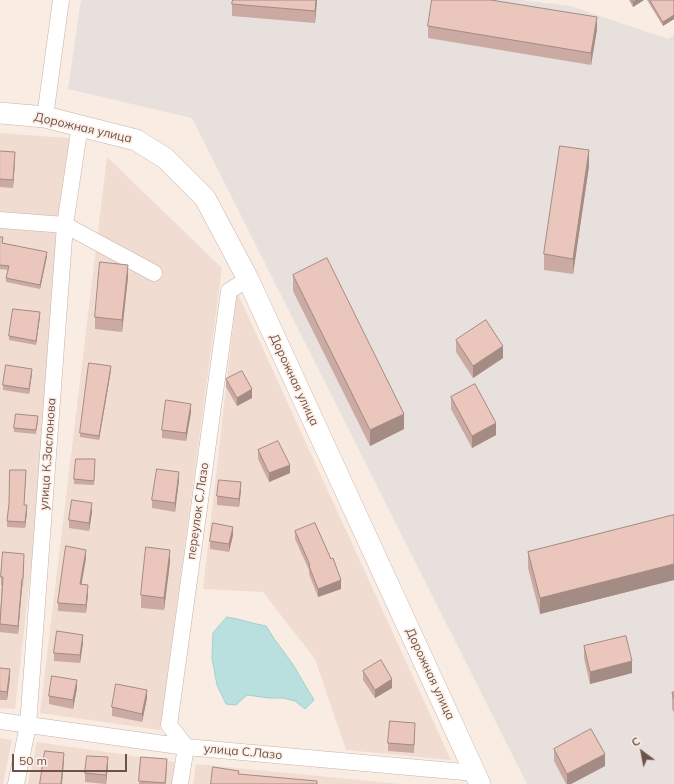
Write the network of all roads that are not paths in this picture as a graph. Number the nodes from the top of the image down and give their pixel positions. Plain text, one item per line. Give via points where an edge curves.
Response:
1 (61, 0) edge
2 (0, 113) edge
3 (45, 116) junction
4 (80, 125) junction
5 (0, 220) edge
6 (65, 225) junction
7 (154, 273) dead end
8 (248, 280) junction
9 (0, 721) edge
10 (28, 725) junction
11 (186, 747) junction
12 (478, 778) edge
13 (16, 784) edge
14 (180, 784) edge

1 - 3 street
2 - 3 street, Дорожная улица
3 - 4 street, Дорожная улица
4 - 6 street, улица К.Заслонова
4 - 8 street, Дорожная улица via 136,140 165,158 205,198
5 - 6 street
6 - 7 street
6 - 10 street, улица К.Заслонова
8 - 11 street, переулок С.Лазо via 229,291 169,725
8 - 12 street, Дорожная улица
9 - 10 street, улица С.Лазо
10 - 11 street, улица С.Лазо
10 - 13 street, улица К.Заслонова
11 - 12 street, улица С.Лазо
11 - 14 street

